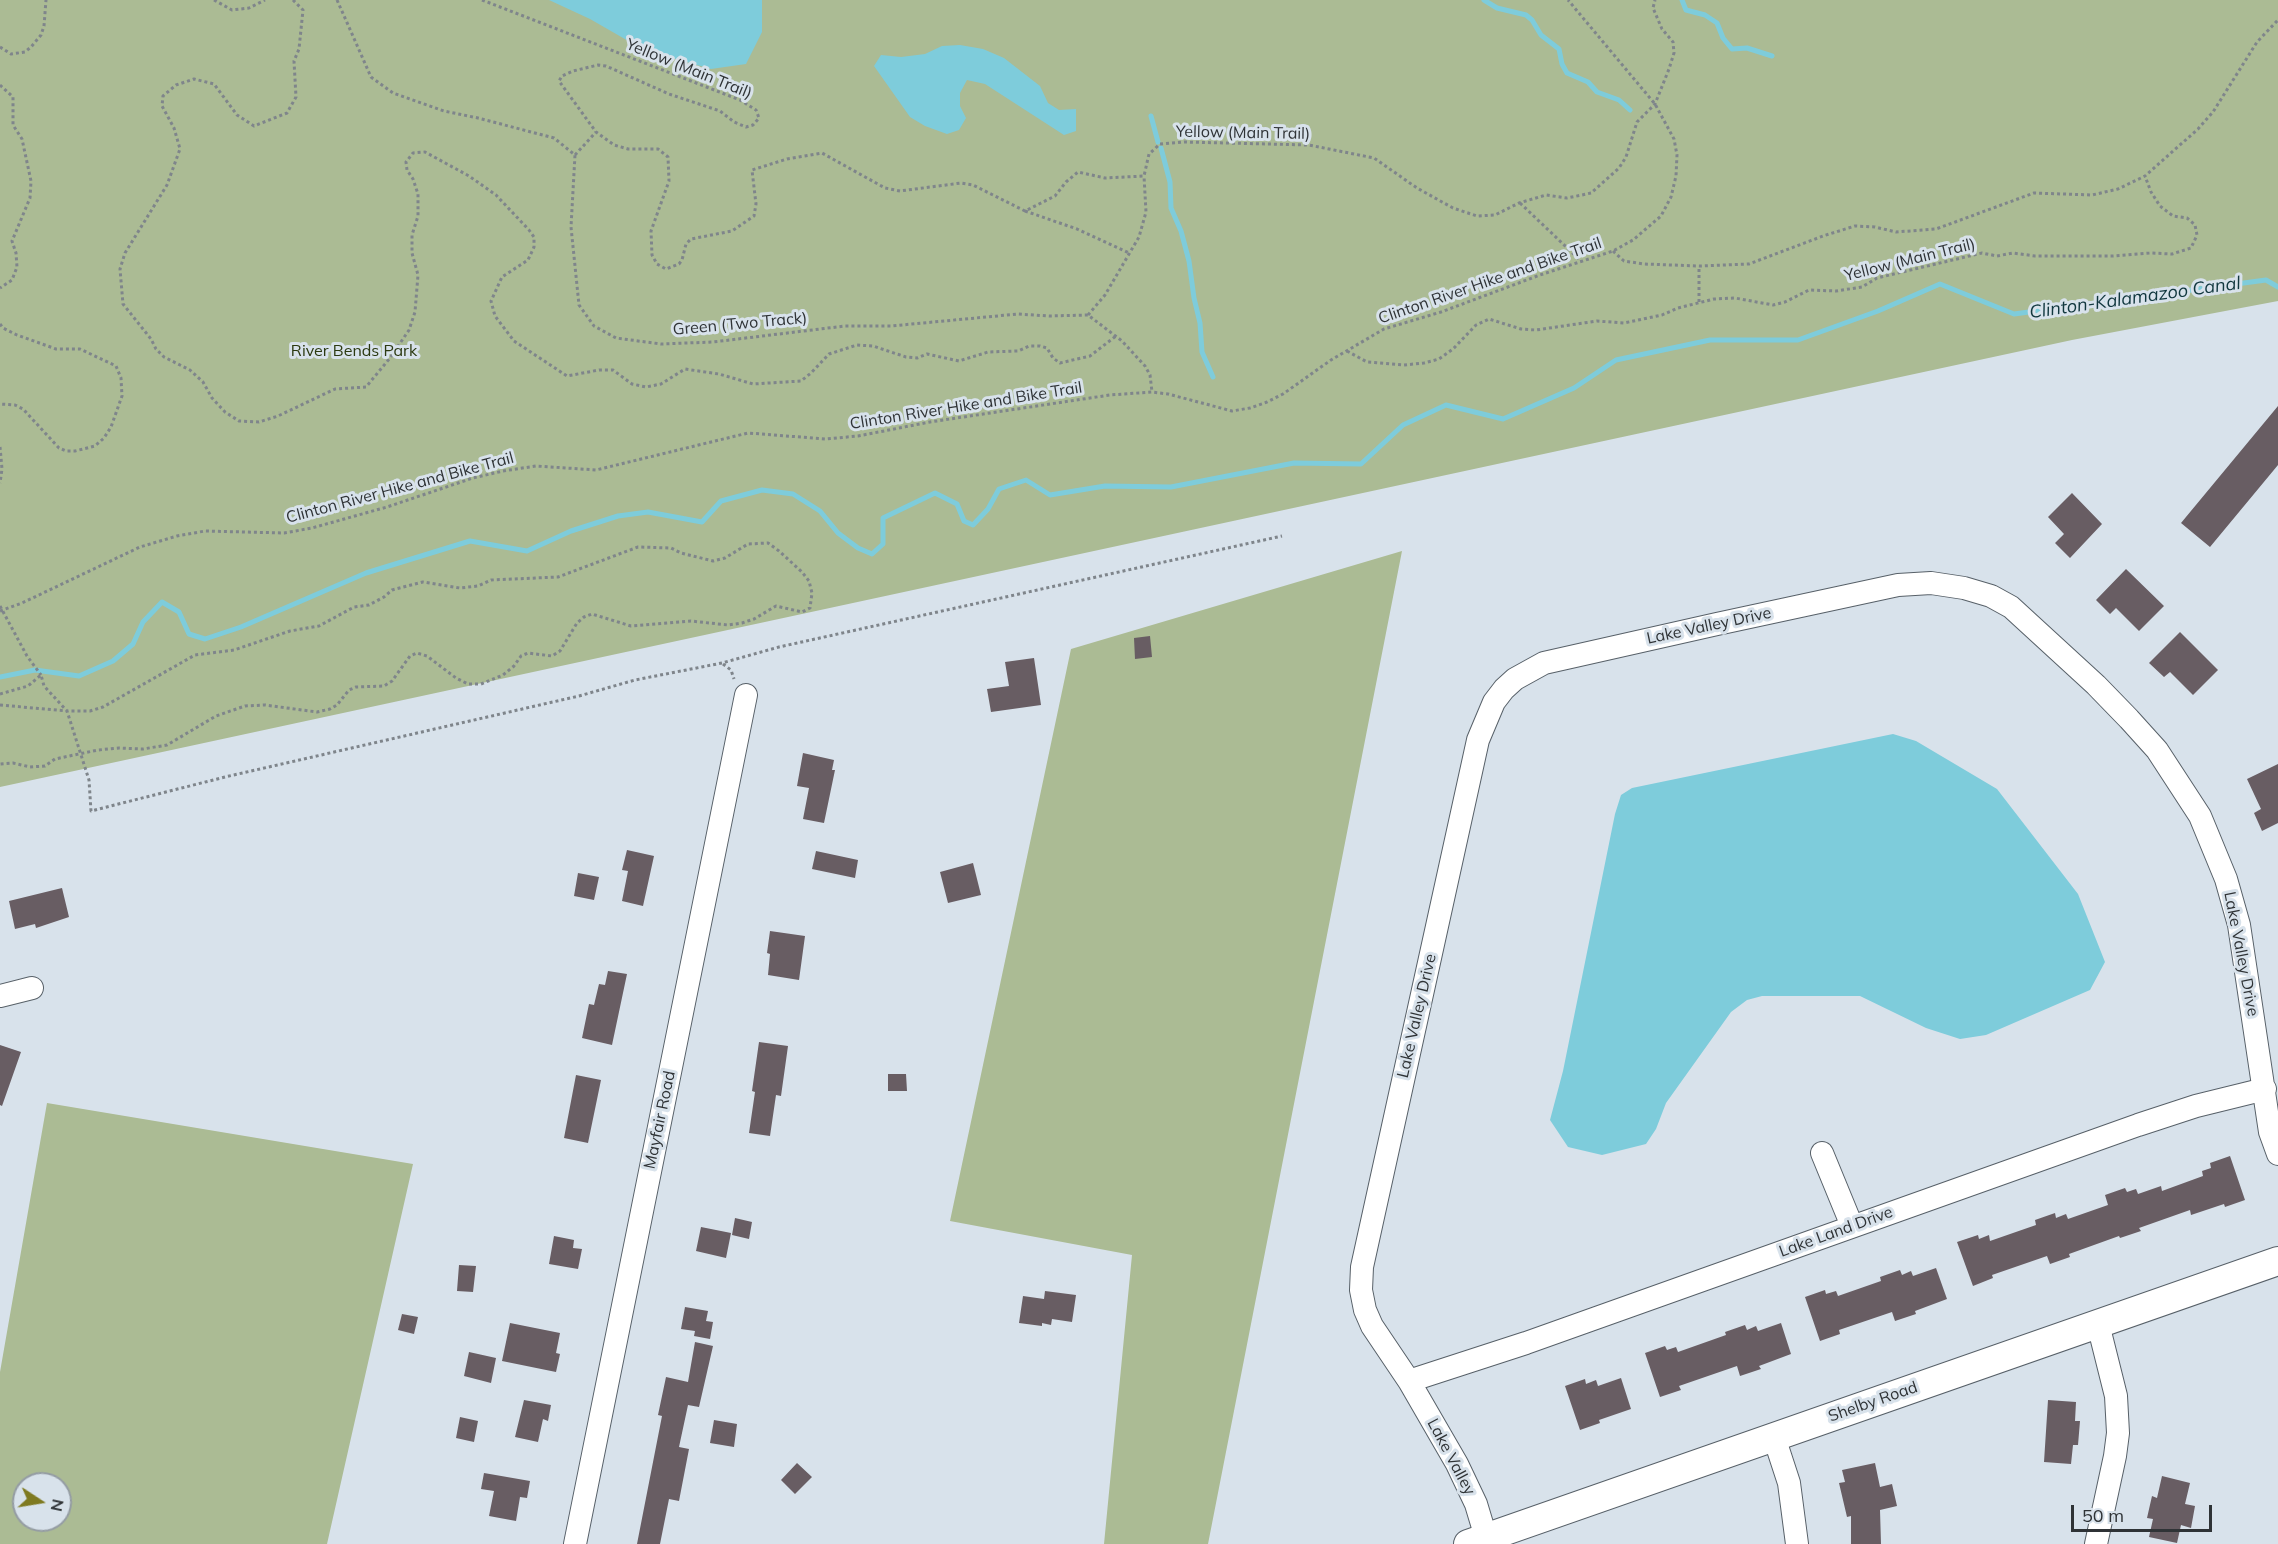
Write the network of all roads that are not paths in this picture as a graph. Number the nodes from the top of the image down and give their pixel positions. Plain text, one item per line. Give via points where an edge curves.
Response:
1 (746, 695) dead end
2 (32, 988) dead end
3 (0, 996) edge
4 (2265, 1089) junction
5 (1822, 1153) dead end
6 (2278, 1154) edge
7 (1852, 1226) junction
8 (2278, 1261) edge
9 (2098, 1324) junction
10 (1409, 1381) junction
11 (1774, 1437) junction
12 (1481, 1542) edge
13 (575, 1544) edge
14 (1797, 1544) edge
15 (2096, 1544) edge

1 - 13 street, Mayfair Road
2 - 3 street
4 - 6 street, Lake Valley Drive via 2270,1132
4 - 7 street, Lake Land Drive via 2138,1125
4 - 10 street, Lake Valley Drive via 2239,926 2226,879 2200,816 2157,750 2129,719 2011,607 1964,588 1898,585 1544,663 1504,689 1481,730 1367,1238 1361,1290 1365,1310
5 - 7 street
7 - 10 street, Lake Land Drive
8 - 9 street, Shelby Road
9 - 11 street, Shelby Road
9 - 15 street via 2116,1396 2118,1433
10 - 12 street, Lake Valley via 1476,1504
11 - 12 street, Shelby Road
11 - 14 street via 1789,1483

